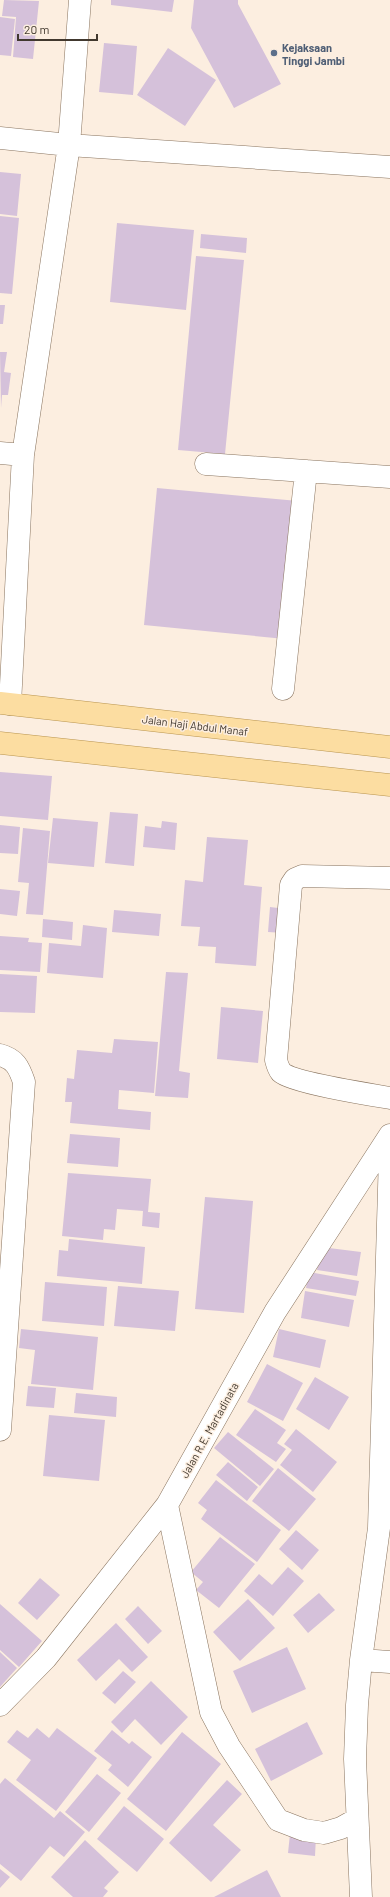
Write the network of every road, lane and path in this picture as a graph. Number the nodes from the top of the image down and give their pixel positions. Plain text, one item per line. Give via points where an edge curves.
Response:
1 (80, 0) edge
2 (0, 138) edge
3 (69, 145) junction
4 (390, 168) edge
5 (0, 453) edge
6 (23, 455) junction
7 (206, 464) dead end
8 (306, 471) junction
9 (390, 477) edge
10 (283, 689) dead end
11 (5, 703) edge
12 (0, 743) edge
13 (390, 747) edge
14 (390, 784) edge
15 (390, 878) edge
16 (0, 1054) edge
17 (390, 1098) edge
18 (390, 1135) edge
19 (390, 1155) edge
20 (1, 1406) edge
21 (0, 1430) edge
22 (167, 1505) junction
23 (361, 1660) junction
24 (390, 1662) edge
25 (0, 1705) edge
26 (357, 1819) junction
27 (361, 1897) edge

1 - 3 street
2 - 3 street
3 - 4 street
3 - 6 street
5 - 6 street
6 - 11 street
7 - 8 street
8 - 9 street
8 - 10 street
11 - 13 main road, Jalan Haji Abdul Manaf
12 - 14 main road
15 - 17 street via 302,876 295,879 291,885 276,1060 278,1067 286,1075
16 - 20 street via 11,1058 19,1067 24,1082
18 - 22 street, Jalan R.E. Martadinata via 276,1312
19 - 23 street via 378,1528
20 - 21 street
22 - 25 street, Jalan R.E. Martadinata via 46,1658
22 - 26 street via 211,1712 229,1746 278,1820 304,1830 324,1833 341,1828
23 - 24 street
23 - 26 street via 355,1759
26 - 27 street

